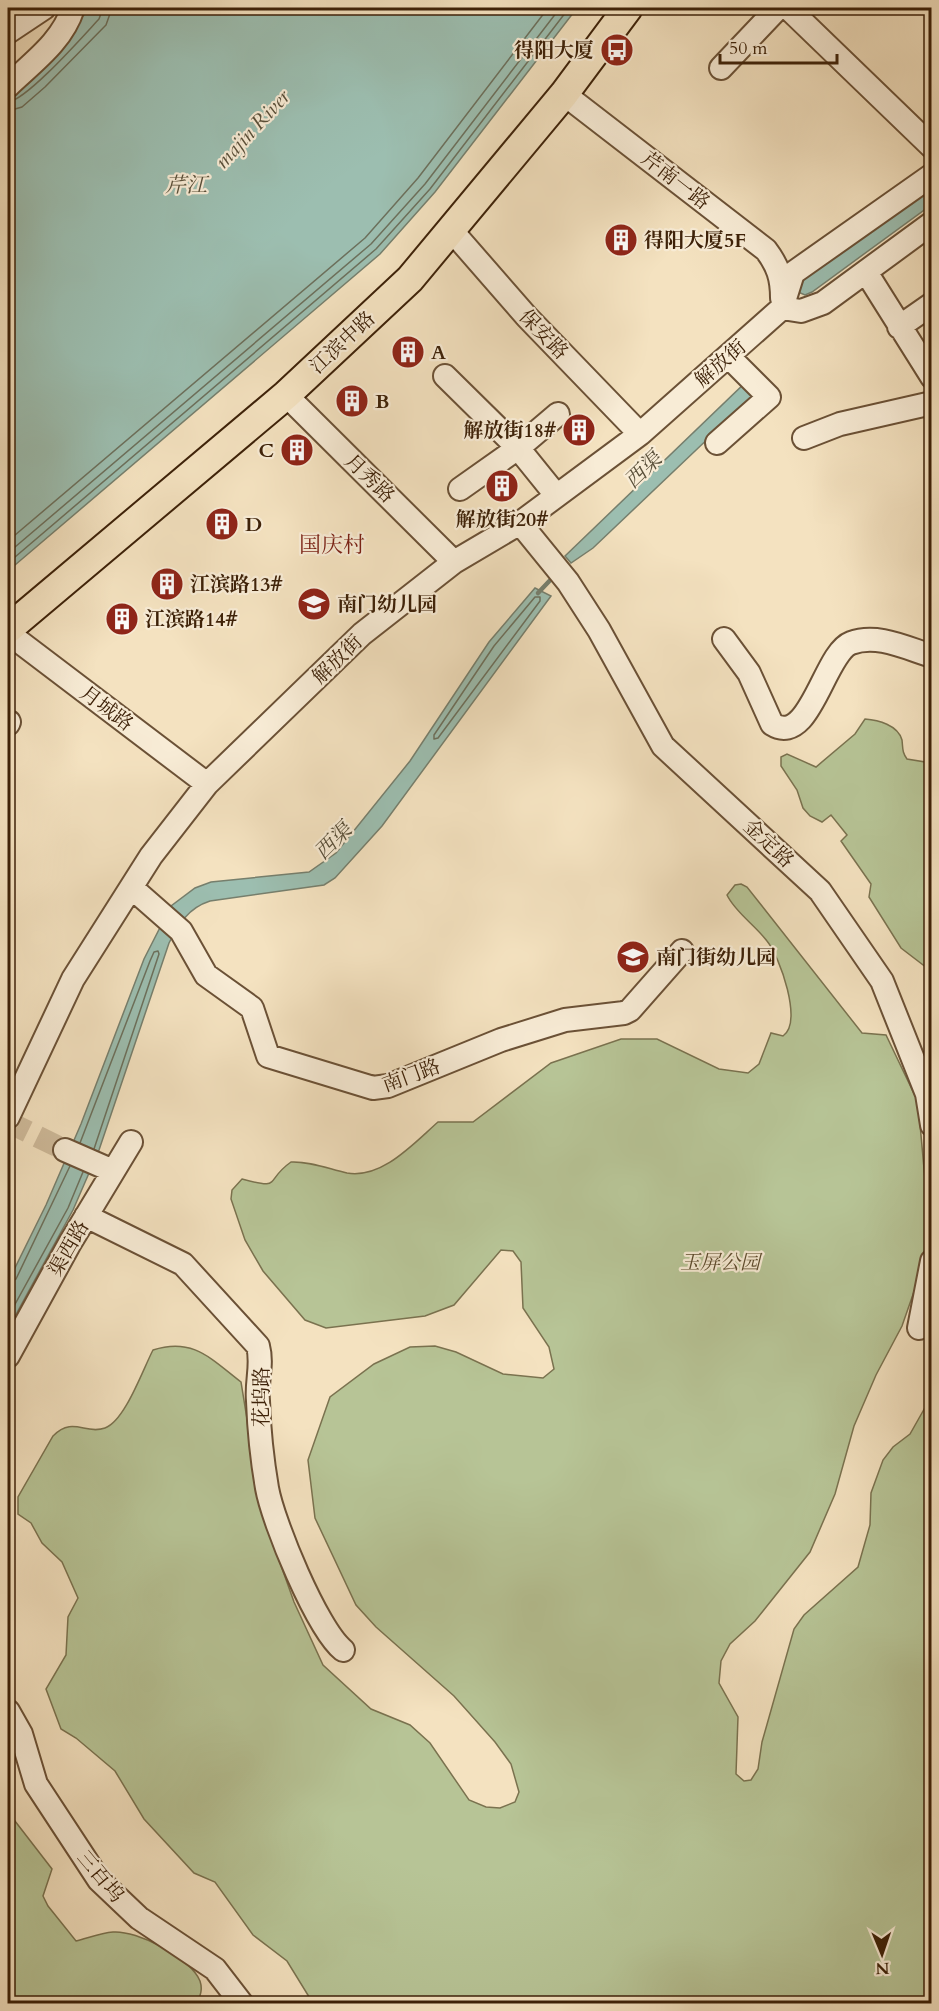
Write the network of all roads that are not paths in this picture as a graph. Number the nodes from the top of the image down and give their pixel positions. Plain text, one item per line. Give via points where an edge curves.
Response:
1 (44, 8) edge
2 (73, 8) edge
3 (628, 8) edge
4 (778, 8) edge
5 (799, 11) edge
6 (16, 20) edge
7 (721, 68) dead end
8 (8, 86) edge
9 (564, 94) junction
10 (932, 147) edge
11 (932, 175) edge
12 (932, 223) edge
13 (452, 231) junction
14 (866, 272) junction
15 (932, 304) edge
16 (782, 308) junction
17 (899, 327) junction
18 (728, 356) junction
19 (445, 376) dead end
20 (932, 377) edge
21 (286, 395) junction
22 (932, 403) edge
23 (558, 414) dead end
24 (640, 434) junction
25 (804, 438) dead end
26 (717, 443) dead end
27 (518, 448) junction
28 (460, 489) dead end
29 (556, 495) junction
30 (520, 523) junction
31 (453, 562) junction
32 (8, 631) edge
33 (724, 639) dead end
34 (932, 656) edge
35 (207, 784) junction
36 (132, 888) junction
37 (682, 951) dead end
38 (8, 1117) edge
39 (932, 1125) edge
40 (131, 1142) dead end
41 (65, 1150) tunnel mouth
42 (105, 1167) junction
43 (86, 1216) junction
44 (932, 1261) edge
45 (919, 1328) dead end
46 (8, 1356) edge
47 (343, 1650) dead end
48 (8, 1711) edge
49 (242, 2004) edge

1 - 6 street
2 - 8 street via 56,41
3 - 9 main road, 江滨中路
4 - 7 street
5 - 10 street
9 - 13 main road, 江滨中路
9 - 16 street, 芹南一路 via 766,250 782,281
11 - 16 street via 793,273
12 - 14 street
13 - 21 main road, 江滨中路 via 410,279
13 - 24 street, 保安路 via 527,317
14 - 16 street via 813,307 801,311
14 - 17 street
15 - 17 street
16 - 18 street, 解放街
17 - 20 street
18 - 24 street, 解放街
18 - 26 street via 769,397
19 - 27 street
21 - 31 street, 月秀路
21 - 32 main road, 江滨中路
22 - 25 street via 840,424
23 - 27 street
24 - 29 street, 解放街
27 - 28 street
27 - 29 street
29 - 30 street, 解放街
30 - 31 street, 解放街
30 - 39 street, 金定路 via 568,582 599,630 663,746 820,891 882,981 927,1094
31 - 35 street, 解放街 via 362,634
32 - 35 street, 月城路
33 - 34 street via 749,673 772,723 786,728 799,721 813,704 835,656 849,644 881,640
35 - 36 street, 解放街 via 151,856
36 - 37 street, 南门路 via 181,931 207,975 252,1008 268,1056 373,1088 388,1086 501,1040 565,1020 624,1013
36 - 38 street, 解放街 via 73,980
40 - 42 street, 渠西路
41 - 42 street
42 - 43 street, 渠西路
43 - 46 street, 渠西路
43 - 47 street, 花坞路 via 183,1264 258,1346 262,1360 257,1398 268,1490 306,1589 325,1628
44 - 45 street
48 - 49 street, 三百坞 via 21,1734 36,1784 99,1880 140,1918 215,1969

